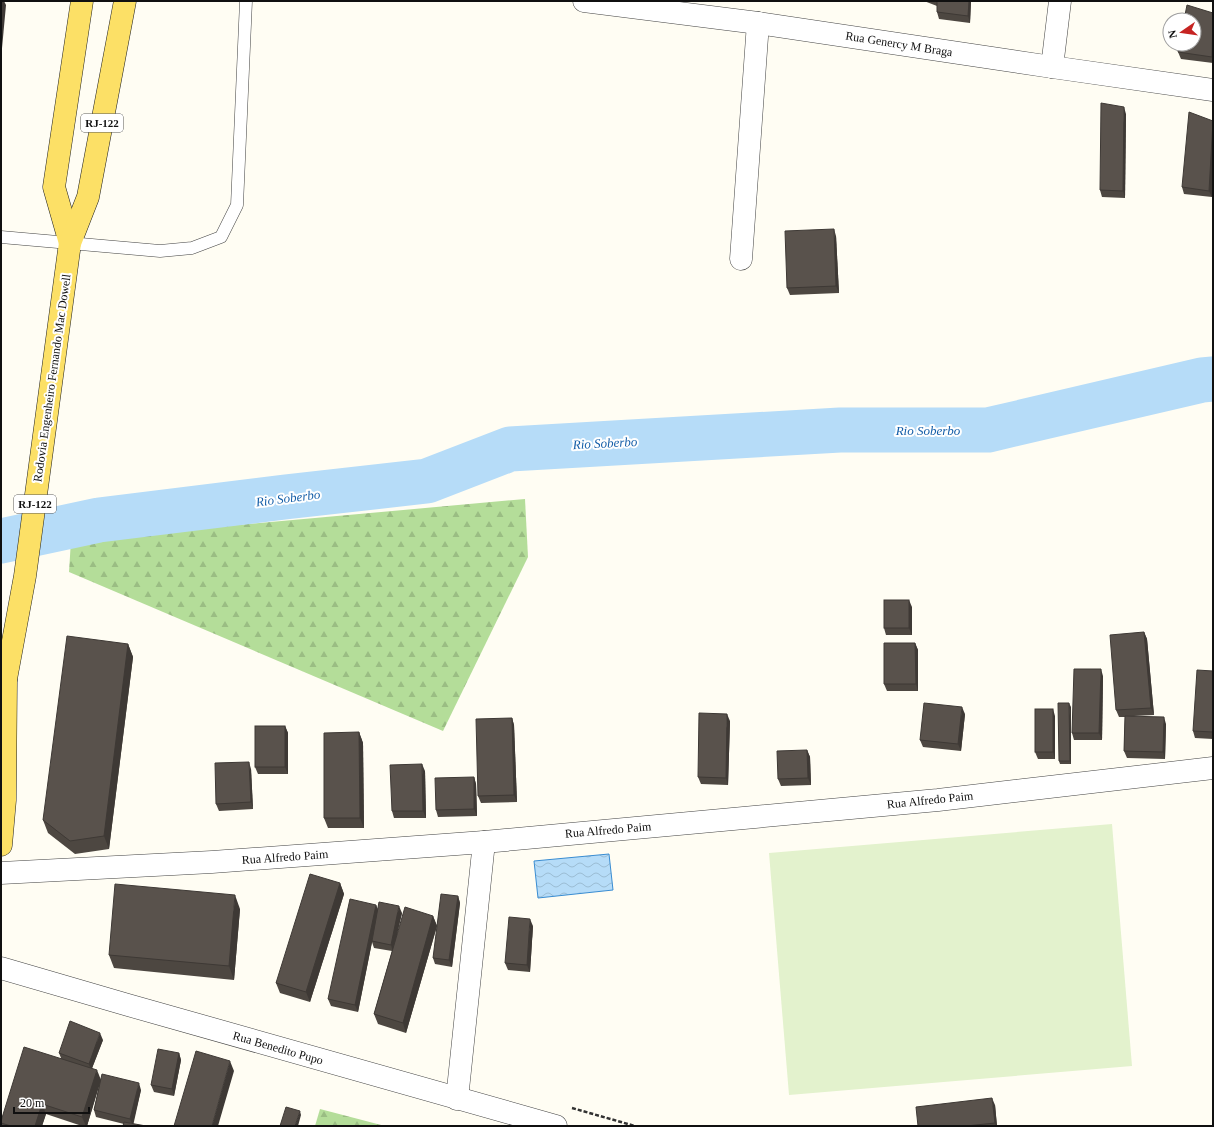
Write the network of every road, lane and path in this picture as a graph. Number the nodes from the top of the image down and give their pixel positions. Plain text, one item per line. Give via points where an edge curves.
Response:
1 (82, 1) edge
2 (125, 1) edge
3 (246, 1) edge
4 (584, 1) edge
5 (1060, 1) edge
6 (758, 23) junction
7 (1052, 67) junction
8 (1213, 90) edge
9 (1, 237) edge
10 (70, 243) junction
11 (741, 259) dead end
12 (8, 625) edge
13 (3, 688) edge
14 (1213, 768) edge
15 (484, 842) junction
16 (1, 845) edge
17 (1, 873) edge
18 (1, 968) edge
19 (457, 1099) junction
20 (556, 1126) edge

1 - 10 main road, Rodovia Engenheiro Fernando Mac Dowell / RJ-122 via 54,187
2 - 10 main road, Rodovia Engenheiro Fernando Mac Dowell / RJ-122 via 88,197
3 - 10 lane via 237,205 220,238 192,248 160,251
4 - 6 street, Rua Genercy M Braga
5 - 7 street
6 - 7 street, Rua Genercy M Braga
6 - 11 street
7 - 8 street, Rua Genercy M Braga
9 - 10 lane
10 - 12 main road, Rodovia Engenheiro Fernando Mac Dowell / RJ-122 via 25,576
12 - 13 main road, Rodovia Engenheiro Fernando Mac Dowell / RJ-122
13 - 16 main road, Rodovia Engenheiro Fernando Mac Dowell / RJ-122 via 5,800
14 - 15 street, Rua Alfredo Paim via 938,800
15 - 17 street, Rua Alfredo Paim via 212,862
15 - 19 street
18 - 19 street, Rua Benedito Pupo
19 - 20 street, Rua Benedito Pupo

